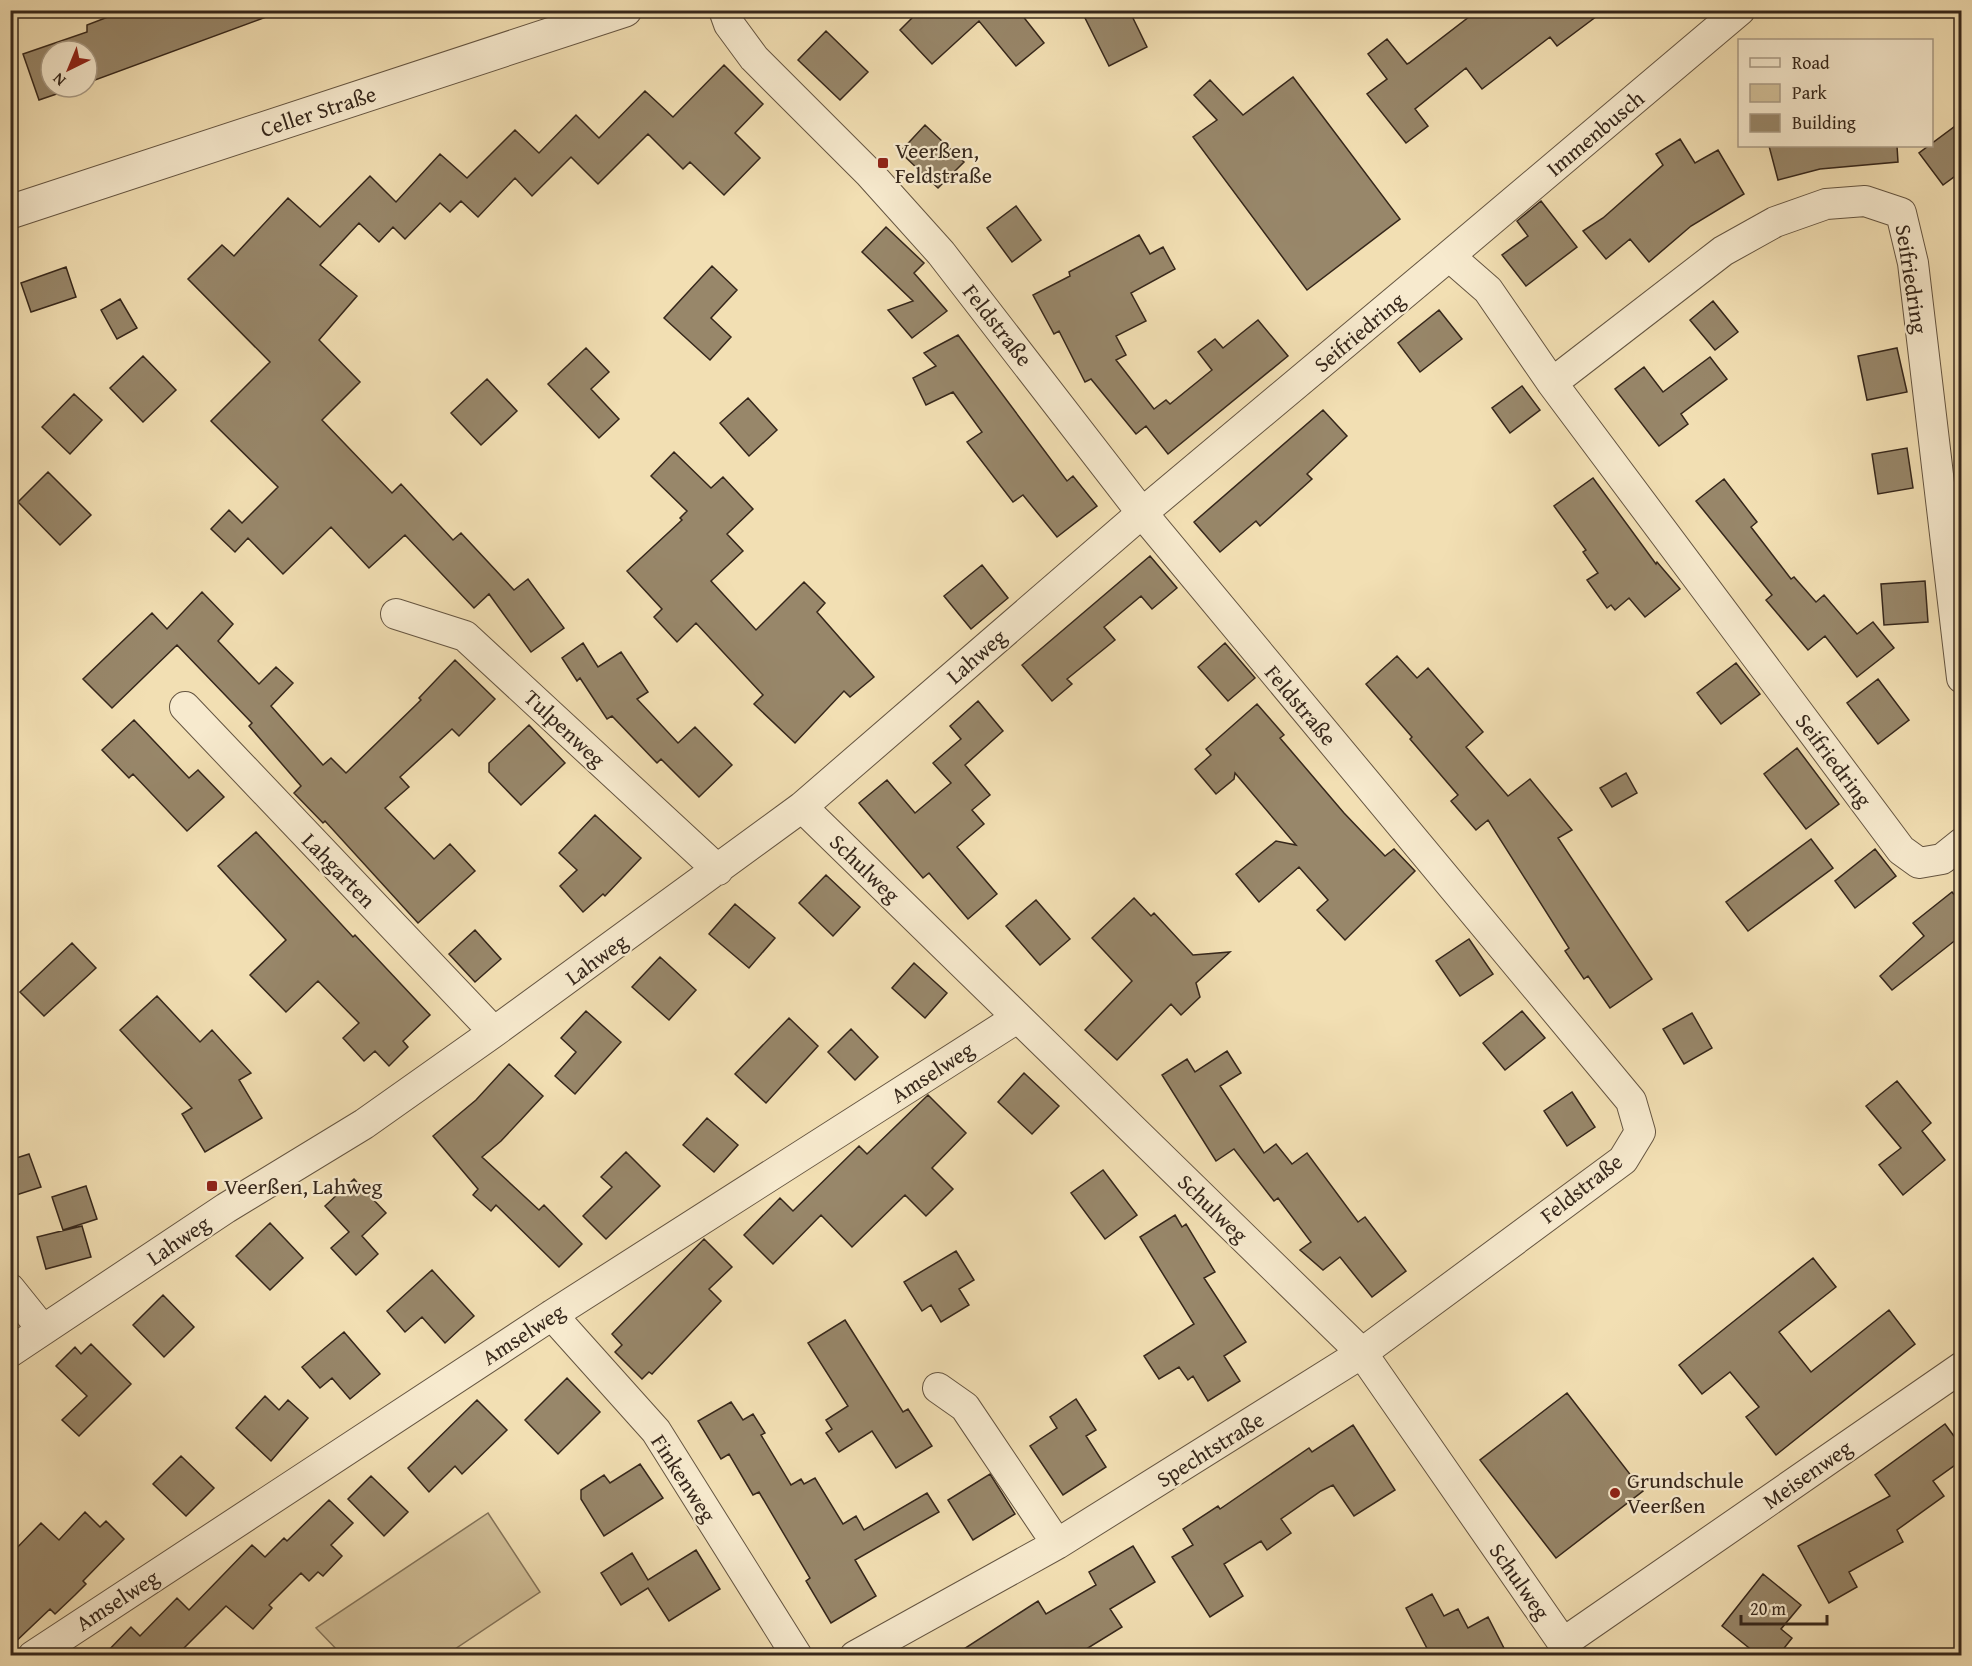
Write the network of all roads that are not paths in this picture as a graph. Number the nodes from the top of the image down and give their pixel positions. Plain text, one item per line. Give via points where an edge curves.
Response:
1 (625, 10) edge
2 (724, 10) edge
3 (1740, 10) edge
4 (10, 212) edge
5 (1449, 256) junction
6 (1552, 382) junction
7 (1142, 513) junction
8 (396, 614) dead end
9 (1962, 678) edge
10 (184, 707) dead end
11 (802, 807) junction
12 (1962, 843) edge
13 (718, 870) junction
14 (1017, 1018) junction
15 (494, 1032) junction
16 (10, 1288) edge
17 (552, 1315) junction
18 (43, 1330) junction
19 (10, 1352) edge
20 (1362, 1353) junction
21 (1962, 1367) edge
22 (938, 1388) dead end
23 (1058, 1544) junction
24 (1563, 1649) edge
25 (33, 1656) edge
26 (797, 1656) edge
27 (855, 1656) edge

1 - 4 street, Celler Straße
2 - 7 street, Feldstraße via 729,24 754,58 870,174 941,253
3 - 5 street, Immenbusch
5 - 6 street, Seifriedring via 1488,290
5 - 7 street, Seifriedring
6 - 9 street, Seifriedring via 1723,250 1775,222 1826,204 1864,201 1901,213 1913,263
6 - 12 street, Seifriedring via 1901,850 1919,863 1942,859
7 - 11 street, Lahweg
7 - 20 street, Feldstraße via 1630,1101 1640,1132 1623,1160
8 - 13 street, Tulpenweg via 465,636
10 - 15 street, Lahgarten
11 - 13 street, Lahweg
11 - 14 street, Schulweg
13 - 15 street, Lahweg
14 - 17 street, Amselweg
14 - 20 street, Schulweg
15 - 18 street, Lahweg via 364,1124 226,1208
16 - 18 street
17 - 25 street, Amselweg
17 - 26 street, Finkenweg via 656,1431
18 - 19 street, Lahweg
20 - 23 street, Spechtstraße
20 - 24 street, Schulweg
21 - 24 street, Meisenweg
22 - 23 street via 965,1407
23 - 27 street, Spechtstraße

